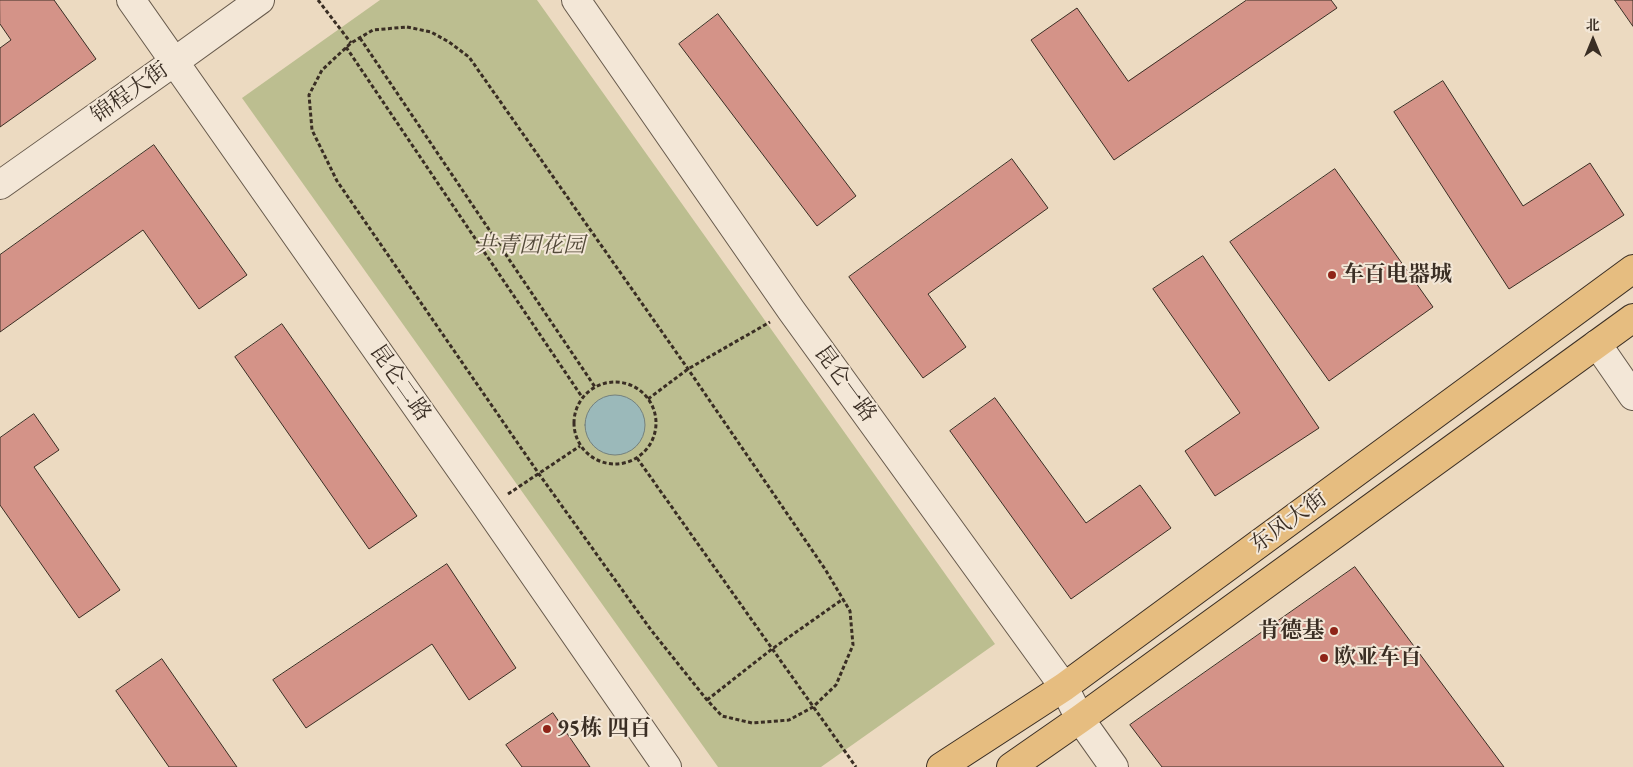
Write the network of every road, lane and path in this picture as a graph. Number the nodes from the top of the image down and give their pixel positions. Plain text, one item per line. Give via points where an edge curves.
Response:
1 (131, 0) edge
2 (260, 0) edge
3 (318, 0) edge
4 (576, 0) edge
5 (360, 38) junction
6 (351, 43) junction
7 (346, 47) junction
8 (174, 62) junction
9 (0, 185) edge
10 (1633, 269) edge
11 (791, 310) junction
12 (1633, 318) edge
13 (1596, 344) junction
14 (688, 369) junction
15 (596, 387) junction
16 (1633, 396) edge
17 (582, 397) junction
18 (648, 399) junction
19 (580, 446) junction
20 (637, 458) junction
21 (539, 474) junction
22 (487, 507) junction
23 (843, 599) junction
24 (772, 649) junction
25 (1064, 687) junction
26 (707, 700) junction
27 (813, 707) junction
28 (1080, 719) junction
29 (667, 767) edge
30 (856, 767) edge
31 (941, 767) edge
32 (1011, 767) edge
33 (1114, 767) edge

1 - 8 street, 昆仑二路
2 - 8 street, 锦程大街
3 - 6 path
4 - 11 street, 昆仑一路
5 - 6 path
5 - 14 path via 374,30 407,27 431,32 468,57
5 - 15 path
6 - 7 path
7 - 17 path
7 - 21 path via 322,70 309,95 312,130 337,181
8 - 9 street, 锦程大街
8 - 22 street, 昆仑二路
10 - 25 main road, 东风大街
11 - 14 path
11 - 25 street, 昆仑一路
12 - 13 main road, 东风大街
13 - 16 street
13 - 28 main road, 东风大街
14 - 18 path
14 - 23 path
15 - 17 path
15 - 18 path via 616,382 633,386
17 - 19 path via 574,415 574,433
18 - 20 path via 656,416 655,432 650,446
19 - 20 path via 598,462 616,465
19 - 21 path
20 - 24 path
21 - 22 path
21 - 26 path via 651,630
22 - 29 street, 昆仑二路
23 - 24 path
23 - 27 path via 850,611 853,645 836,685
24 - 26 path
24 - 27 path
25 - 28 street, 昆仑一路
25 - 31 main road, 东风大街
26 - 27 path via 722,716 752,723 789,720
27 - 30 path
28 - 32 main road, 东风大街
28 - 33 street, 昆仑一路

